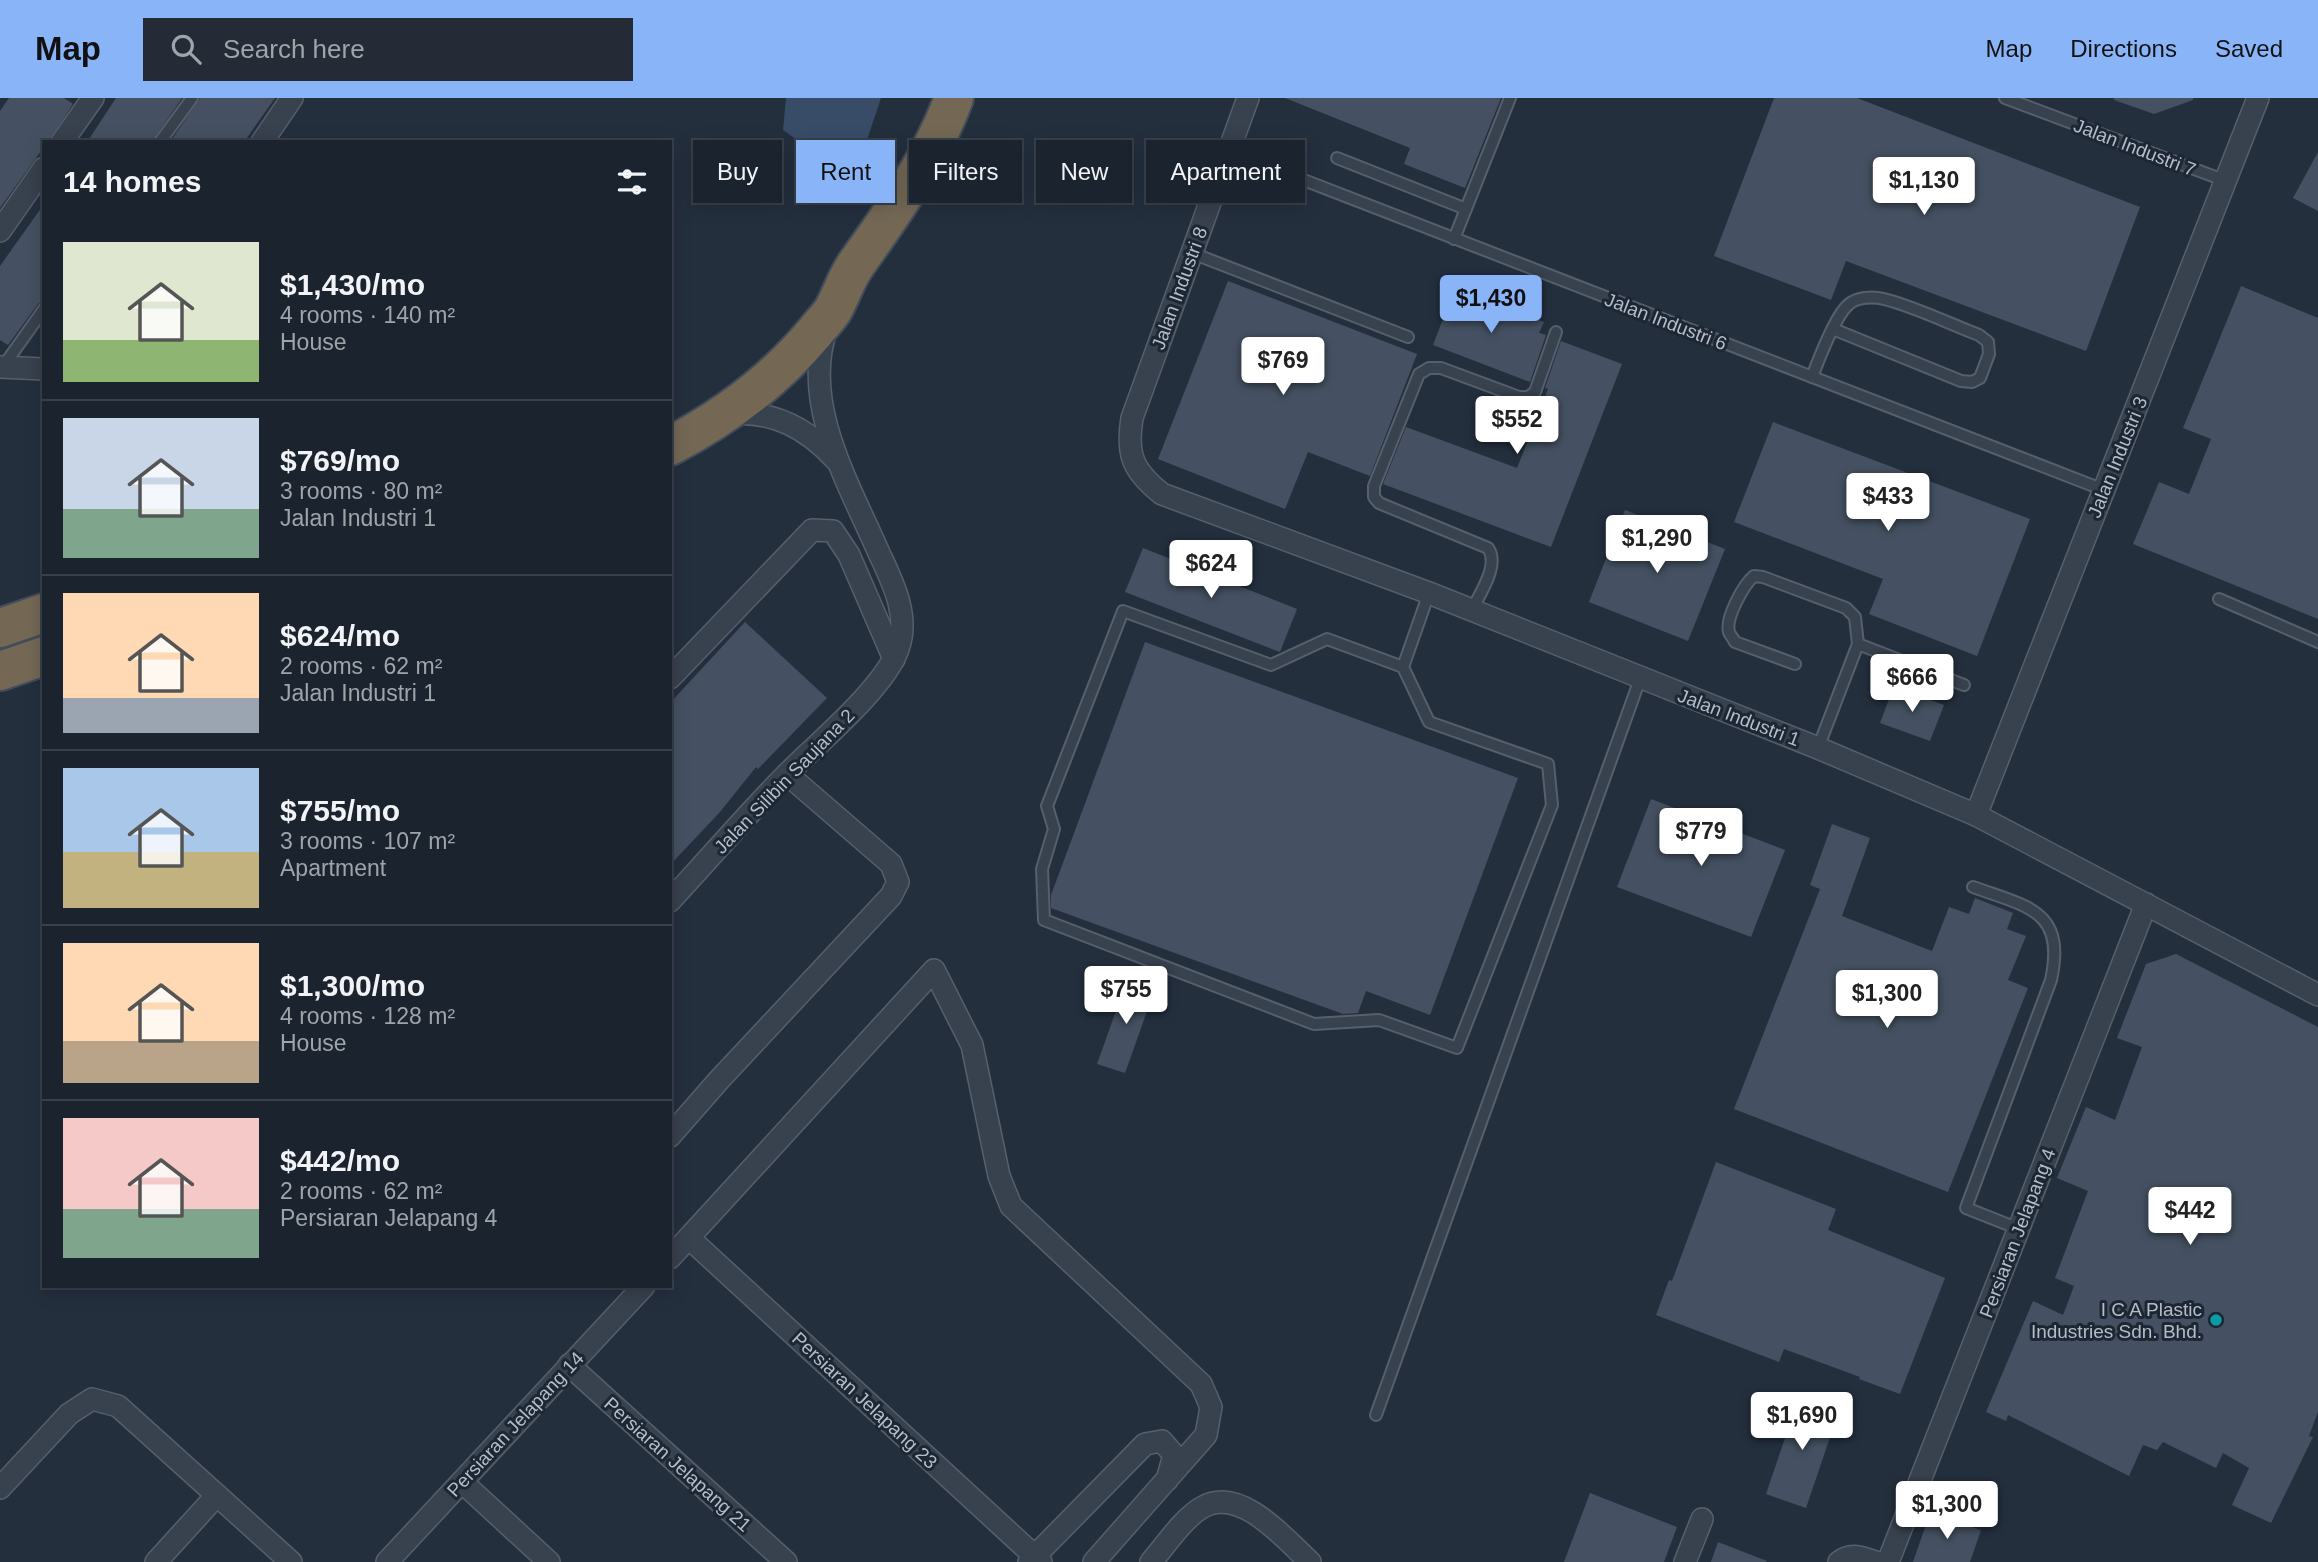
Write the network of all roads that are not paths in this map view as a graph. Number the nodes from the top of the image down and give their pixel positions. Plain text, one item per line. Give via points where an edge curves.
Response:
1 (93, 98) edge
2 (192, 98) edge
3 (292, 98) edge
4 (954, 98) edge
5 (1248, 98) edge
6 (1510, 98) edge
7 (2005, 98) edge
8 (2258, 98) edge
9 (63, 140) edge
10 (161, 140) edge
11 (263, 140) edge
12 (1233, 140) edge
13 (1337, 158) dead end
14 (42, 172) edge
15 (1305, 181) edge
16 (2226, 181) junction
17 (1210, 203) edge
18 (1466, 209) junction
19 (0, 231) edge
20 (1454, 239) junction
21 (1192, 253) junction
22 (847, 276) junction
23 (832, 311) junction
24 (42, 312) edge
25 (1833, 329) junction
26 (1556, 332) dead end
27 (1408, 337) dead end
28 (1, 368) edge
29 (42, 369) edge
30 (1812, 377) junction
31 (725, 415) junction
32 (672, 419) edge
33 (672, 445) edge
34 (842, 467) junction
35 (1142, 478) joint
36 (2104, 491) junction
37 (1429, 593) junction
38 (2219, 600) dead end
39 (42, 610) edge
40 (1472, 610) junction
41 (42, 611) edge
42 (0, 615) edge
43 (0, 628) edge
44 (2318, 642) edge
45 (1858, 644) junction
46 (894, 659) junction
47 (1795, 664) dead end
48 (1403, 667) junction
49 (672, 676) edge
50 (1640, 679) junction
51 (1964, 685) dead end
52 (1818, 748) junction
53 (787, 774) junction
54 (1976, 815) junction
55 (1973, 887) dead end
56 (672, 899) edge
57 (2146, 904) junction
58 (2318, 995) edge
59 (672, 1134) edge
60 (2019, 1229) junction
61 (689, 1238) junction
62 (672, 1256) edge
63 (642, 1288) edge
64 (569, 1365) junction
65 (1376, 1415) dead end
66 (462, 1482) junction
67 (1167, 1482) junction
68 (0, 1488) edge
69 (216, 1495) junction
70 (1702, 1519) dead end
71 (1035, 1560) edge
72 (156, 1562) edge
73 (290, 1562) edge
74 (387, 1562) edge
75 (549, 1562) edge
76 (786, 1562) edge
77 (1094, 1562) edge
78 (1151, 1562) edge
79 (1310, 1562) edge
80 (1685, 1562) edge
81 (1839, 1562) edge
82 (1876, 1562) edge
83 (1888, 1562) edge

1 - 9 street
2 - 10 lane
3 - 11 street
4 - 22 highway via 943,129 909,188
5 - 12 street, Jalan Industri 8
6 - 18 lane
7 - 16 lane, Jalan Industri 7
8 - 16 street, Jalan Industri 3
13 - 18 lane
14 - 19 street
15 - 20 lane, Jalan Industri 6
16 - 36 street, Jalan Industri 3
17 - 21 street, Jalan Industri 8
18 - 20 lane
20 - 30 lane, Jalan Industri 6
21 - 27 lane
21 - 35 street, Jalan Industri 8 via 1132,418 1128,438
22 - 23 highway
22 - 32 highway via 817,299 741,376
23 - 31 highway via 803,347
23 - 34 street via 819,353 820,384 823,410
24 - 28 lane
25 - 25 lane via 1848,304 1882,298 1979,335 1988,342 1989,354 1980,378 1961,382
25 - 30 lane
26 - 40 lane via 1535,392 1528,397 1441,368 1419,374 1374,486 1379,503 1488,548 1493,564
28 - 29 street
30 - 36 lane, Jalan Industri 6
31 - 33 highway
31 - 34 street via 748,412 793,425
34 - 46 street via 903,614
35 - 37 street, Jalan Industri 1 via 1162,494
36 - 54 street, Jalan Industri 3
37 - 40 street, Jalan Industri 1
37 - 48 lane
38 - 44 lane
39 - 42 highway
40 - 50 street, Jalan Industri 1
41 - 43 highway
45 - 47 lane via 1855,617 1846,608 1754,576 1746,583 1729,632 1735,642
45 - 51 lane
45 - 52 lane
46 - 49 street via 834,531 812,530
46 - 53 street, Jalan Silibin Saujana 2 via 881,679
48 - 48 lane via 1429,722 1548,764 1552,805 1457,1048 1379,1020 1314,1024 1044,920 1042,869 1054,829 1047,806 1124,611 1271,665 1327,639
50 - 52 street, Jalan Industri 1
50 - 65 lane
52 - 54 street, Jalan Industri 1
53 - 56 street, Jalan Silibin Saujana 2
53 - 59 street via 891,864 898,882 891,896
54 - 57 street, Jalan Industri 1
55 - 60 lane via 2034,909 2049,925 2056,943 2052,980 1966,1208
57 - 58 street, Jalan Industri 1
57 - 60 street, Persiaran Jelapang 4
60 - 83 street, Persiaran Jelapang 4
61 - 62 street
61 - 67 street via 934,970 972,1045 999,1176 1011,1206 1201,1384 1211,1408 1206,1434
61 - 71 street, Persiaran Jelapang 23
63 - 64 street, Persiaran Jelapang 14
64 - 66 street, Persiaran Jelapang 14
64 - 76 street, Persiaran Jelapang 21
66 - 74 street, Persiaran Jelapang 14
66 - 75 street
67 - 71 street via 1174,1455 1162,1441 1145,1444
67 - 77 street
68 - 69 street via 69,1414 92,1399 118,1406
69 - 72 street
69 - 73 street
70 - 80 street
78 - 79 street via 1191,1517 1218,1502 1256,1513
81 - 82 street via 1853,1555

